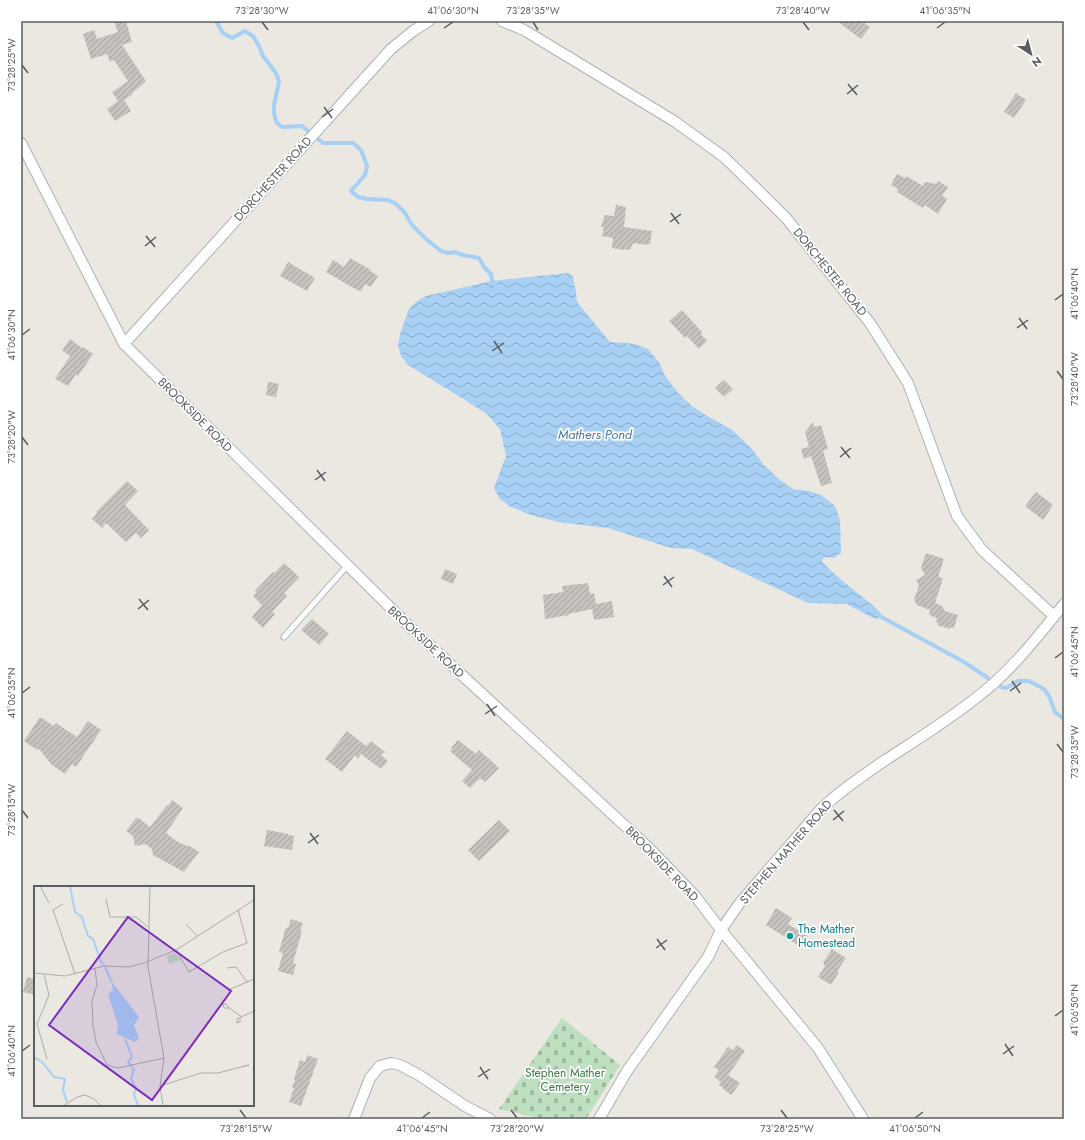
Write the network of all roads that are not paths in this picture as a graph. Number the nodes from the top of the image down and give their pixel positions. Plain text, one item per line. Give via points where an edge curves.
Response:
1 (429, 21) edge
2 (502, 21) edge
3 (21, 143) edge
4 (124, 344) junction
5 (347, 566) junction
6 (1064, 604) edge
7 (1054, 616) junction
8 (284, 637) dead end
9 (721, 930) junction
10 (354, 1119) edge
11 (490, 1119) edge
12 (599, 1119) edge
13 (863, 1119) edge

1 - 4 street, DORCHESTER ROAD via 391,49
2 - 7 street, DORCHESTER ROAD via 524,30 674,121 724,157 786,218 870,323 908,383 957,516 982,550
3 - 4 street, BROOKSIDE ROAD
4 - 5 street, BROOKSIDE ROAD
5 - 8 lane
5 - 9 street, BROOKSIDE ROAD via 650,849 696,897
6 - 7 street, STEPHEN MATHER ROAD
7 - 9 street, STEPHEN MATHER ROAD via 1013,664 986,690 948,719 859,778 821,809 739,904
9 - 12 street, STEPHEN MATHER ROAD via 708,957 627,1071
9 - 13 street, BROOKSIDE ROAD via 818,1048
10 - 11 street via 370,1078 380,1066 391,1063 419,1075 465,1106

